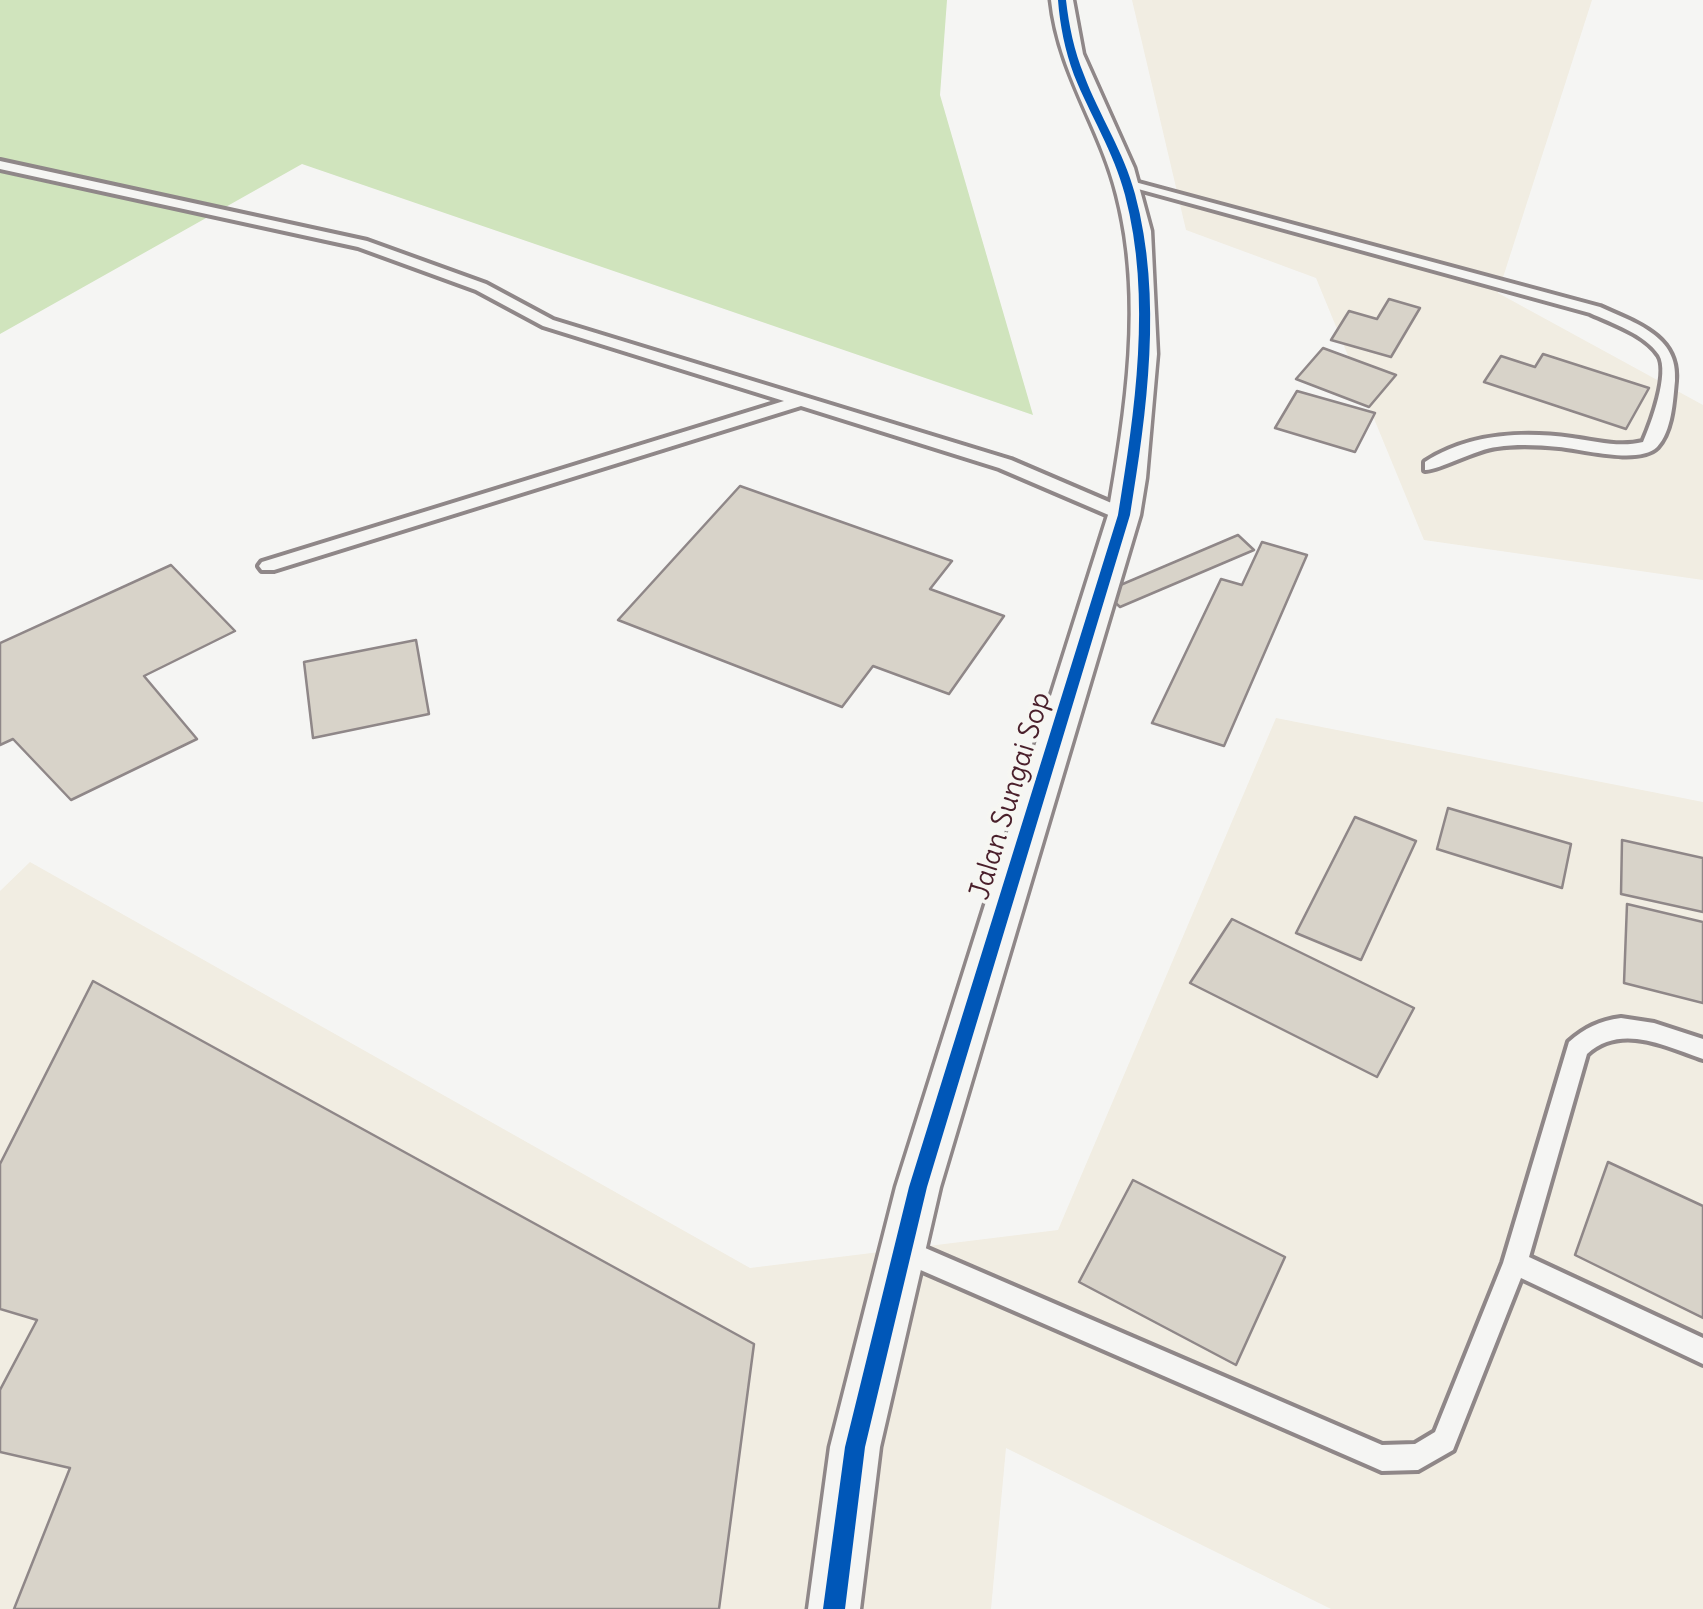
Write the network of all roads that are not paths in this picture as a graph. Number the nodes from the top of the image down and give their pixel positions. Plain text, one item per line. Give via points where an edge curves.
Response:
1 (1062, 0) edge
2 (0, 164) edge
3 (1126, 180) junction
4 (801, 401) junction
5 (1430, 466) dead end
6 (1124, 516) junction
7 (268, 566) dead end
8 (1703, 1049) edge
9 (902, 1250) junction
10 (1515, 1262) junction
11 (1703, 1350) edge
12 (834, 1609) edge

1 - 3 street, Jalan Sungai Sop via 1071,61
2 - 4 lane via 362,244 465,281 566,330
3 - 5 lane via 1595,310 1635,328 1665,352 1664,414 1650,445 1625,450 1530,441 1462,447
3 - 6 street, Jalan Sungai Sop via 1136,222 1144,335
4 - 6 lane via 1005,464
4 - 7 lane
6 - 9 street, Jalan Sungai Sop
8 - 10 lane via 1630,1027 1584,1040
9 - 10 lane via 1382,1458 1400,1460 1444,1441
9 - 12 street, Jalan Sungai Sop via 856,1447
10 - 11 lane

